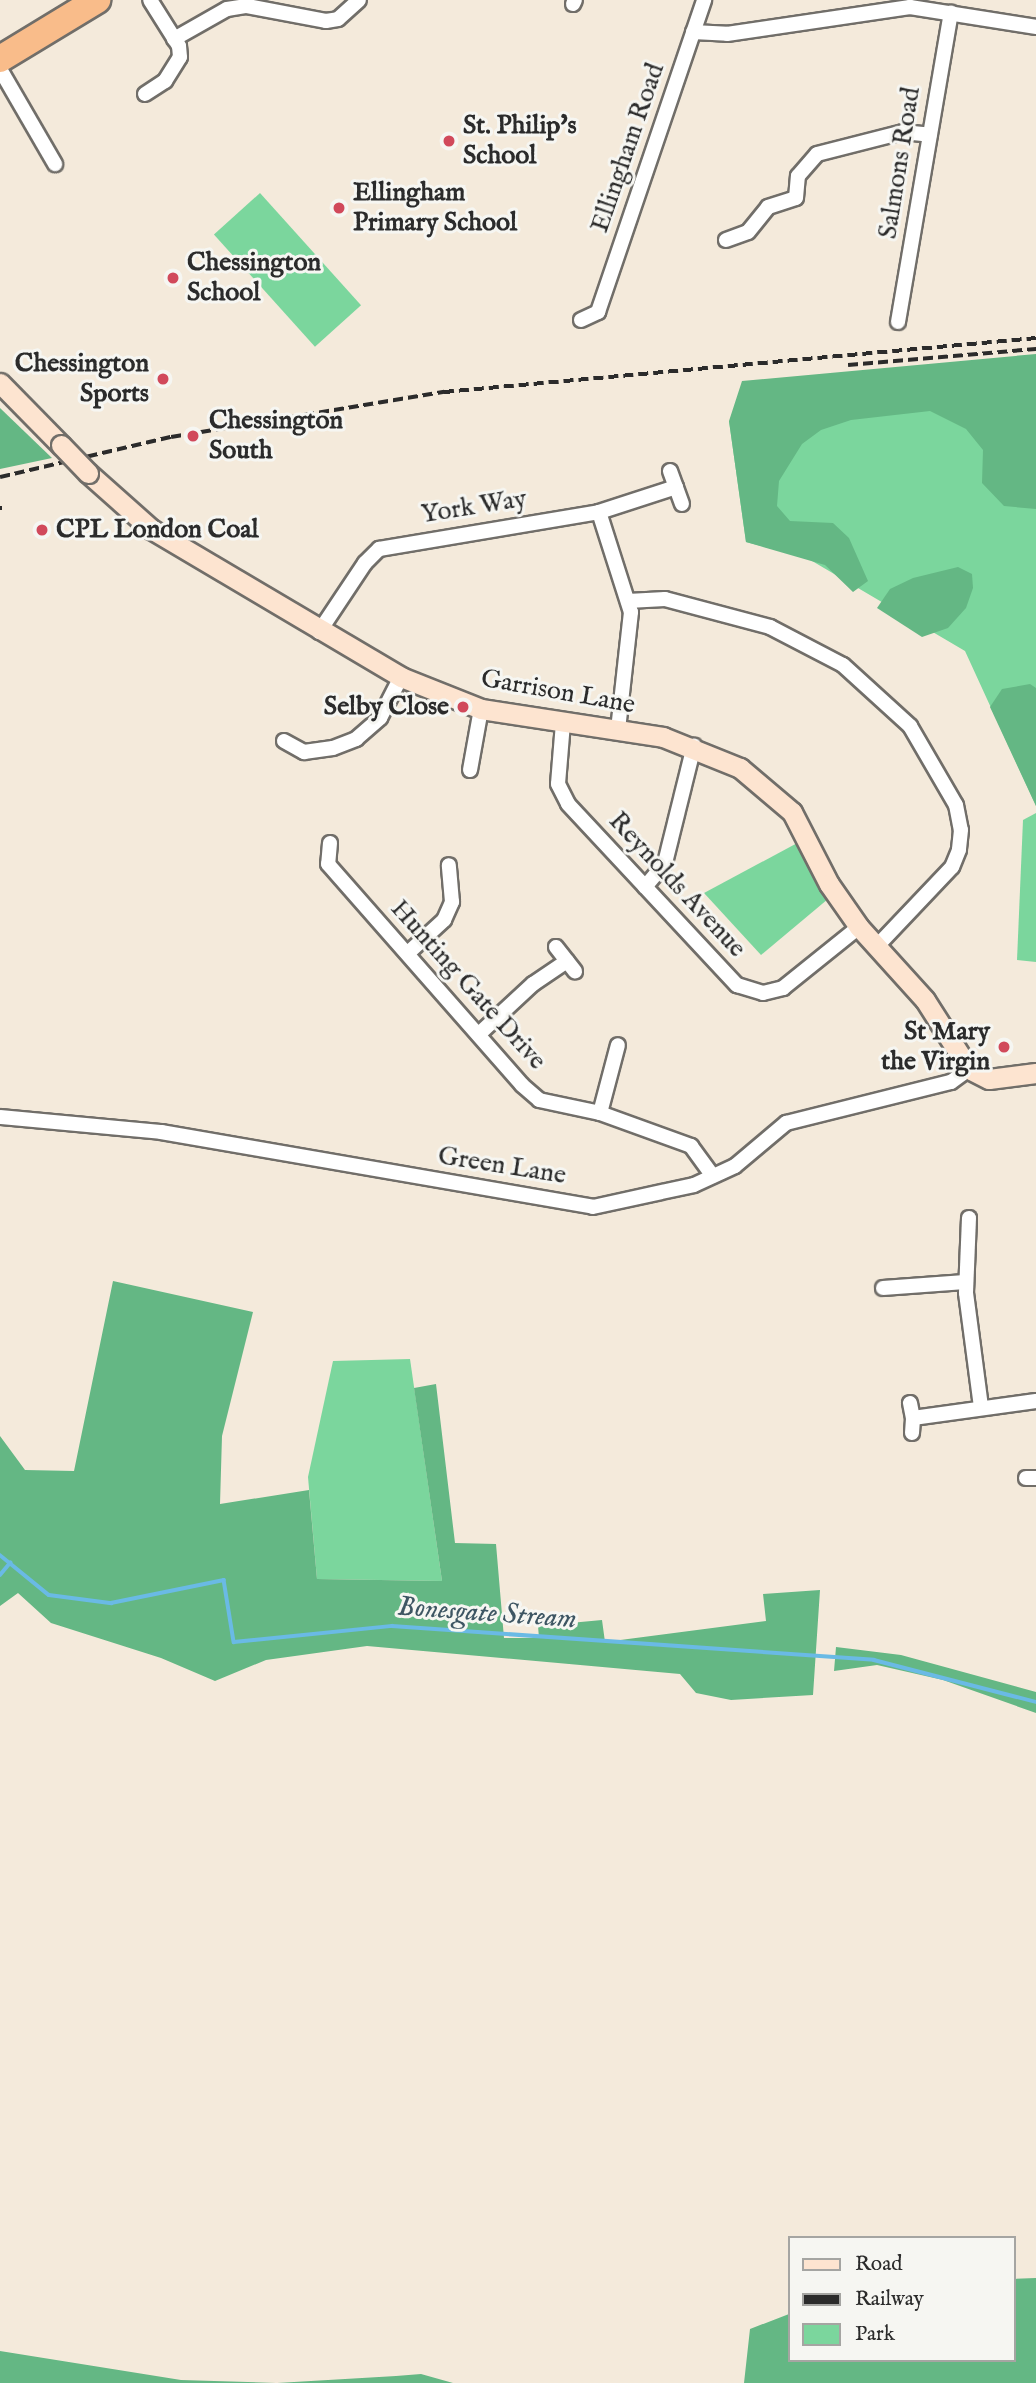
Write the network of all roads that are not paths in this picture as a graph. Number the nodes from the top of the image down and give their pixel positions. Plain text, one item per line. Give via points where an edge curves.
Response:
1 (97, 0) edge
2 (150, 0) edge
3 (359, 0) edge
4 (704, 0) edge
5 (951, 12) junction
6 (1036, 27) edge
7 (694, 32) junction
8 (174, 39) junction
9 (0, 59) edge
10 (0, 69) edge
11 (145, 94) dead end
12 (930, 135) junction
13 (55, 164) dead end
14 (726, 240) dead end
15 (581, 320) dead end
16 (898, 322) dead end
17 (0, 383) edge
18 (670, 471) dead end
19 (676, 487) junction
20 (682, 504) dead end
21 (599, 512) junction
22 (628, 601) junction
23 (319, 632) junction
24 (401, 677) junction
25 (481, 709) junction
26 (563, 723) junction
27 (618, 730) junction
28 (284, 741) dead end
29 (694, 746) junction
30 (470, 770) dead end
31 (330, 843) dead end
32 (449, 865) dead end
33 (645, 887) junction
34 (859, 928) junction
35 (877, 946) junction
36 (556, 947) dead end
37 (408, 953) junction
38 (479, 1034) junction
39 (618, 1045) dead end
40 (969, 1069) junction
41 (1036, 1073) edge
42 (600, 1113) junction
43 (0, 1117) edge
44 (713, 1176) junction
45 (970, 1218) dead end
46 (965, 1282) junction
47 (883, 1288) dead end
48 (1036, 1401) edge
49 (910, 1403) dead end
50 (981, 1407) junction

1 - 9 highway
2 - 8 street
3 - 8 street via 338,19 326,21 259,8 227,9
4 - 7 street, Ellingham Road
5 - 6 street
5 - 7 street via 910,7 727,34
5 - 12 street, Salmons Road
7 - 15 street, Ellingham Road via 597,312
8 - 11 street via 178,64 165,81
10 - 13 street
12 - 14 street via 903,132 817,154 798,176 796,198 768,207 748,232
12 - 16 street, Salmons Road
17 - 23 street, Garrison Lane, bridge via 145,525
18 - 19 street
19 - 20 street
19 - 21 street, York Way
21 - 22 street
21 - 23 street, York Way via 380,550 365,563
22 - 27 street via 631,612
22 - 35 street via 665,599 770,627 844,665 910,726 956,805 959,850 952,867
23 - 24 street, Garrison Lane
24 - 25 street, Garrison Lane
24 - 28 street via 380,718 356,739 304,752
25 - 26 street, Garrison Lane
25 - 30 street
26 - 27 street, Garrison Lane
26 - 33 street, Reynolds Avenue via 558,784 568,804
27 - 29 street, Garrison Lane
29 - 33 street via 665,863
29 - 34 street, Garrison Lane via 740,768 792,812 829,884
31 - 37 street, Hunting Gate Drive via 328,864
32 - 37 street via 452,902 444,920
33 - 34 street, Reynolds Avenue via 737,985 763,993 783,988
34 - 35 street, Garrison Lane
35 - 40 street, Garrison Lane via 925,1000
36 - 38 street via 571,966
37 - 38 street, Hunting Gate Drive
38 - 42 street, Hunting Gate Drive via 539,1100
39 - 42 street
40 - 41 street via 989,1079
40 - 44 street, Green Lane via 951,1082 786,1123 735,1166
42 - 44 street, Hunting Gate Drive via 691,1146
43 - 44 street, Green Lane via 162,1132 593,1207 659,1195
45 - 46 street
46 - 47 street via 900,1293
46 - 50 street
48 - 50 street
49 - 50 street via 913,1425

